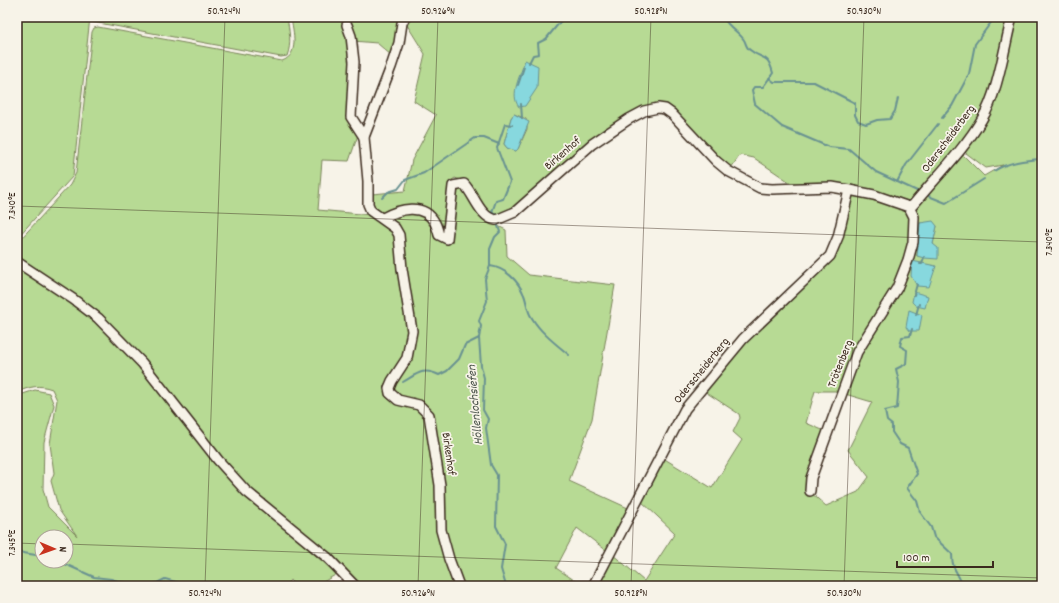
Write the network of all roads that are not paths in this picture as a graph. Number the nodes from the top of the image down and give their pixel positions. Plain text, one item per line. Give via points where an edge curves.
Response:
1 (405, 17) edge
2 (1012, 17) edge
3 (347, 25) dead end
4 (364, 137) junction
5 (849, 190) junction
6 (909, 207) junction
7 (383, 218) junction
8 (17, 262) edge
9 (810, 492) dead end
10 (355, 586) edge
11 (459, 586) edge
12 (593, 586) edge

1 - 4 street, Birkenhof via 391,67
2 - 6 street, Oderscheiderberg via 994,89 982,119 959,150
3 - 4 street, Birkenhof via 354,62 351,117
4 - 7 street, Birkenhof via 368,204 371,211
5 - 6 street via 874,195
5 - 7 street, Birkenhof via 832,187 772,189 755,185 716,161 672,114 658,108 644,111 602,137 520,209 496,220 487,217 469,189 458,183 453,186 447,239 440,235 430,217 418,209 399,210
5 - 12 street, Oderscheiderberg via 838,237 830,256 743,339 685,409
6 - 9 street, Trötenberg via 914,218 913,242 908,260 897,288 857,352 811,478
7 - 11 street, Birkenhof via 399,235 412,331 406,358 392,381 390,393 398,400 425,408 431,421 440,485 441,530
8 - 10 street via 98,318 142,363 218,460 246,491 328,558

